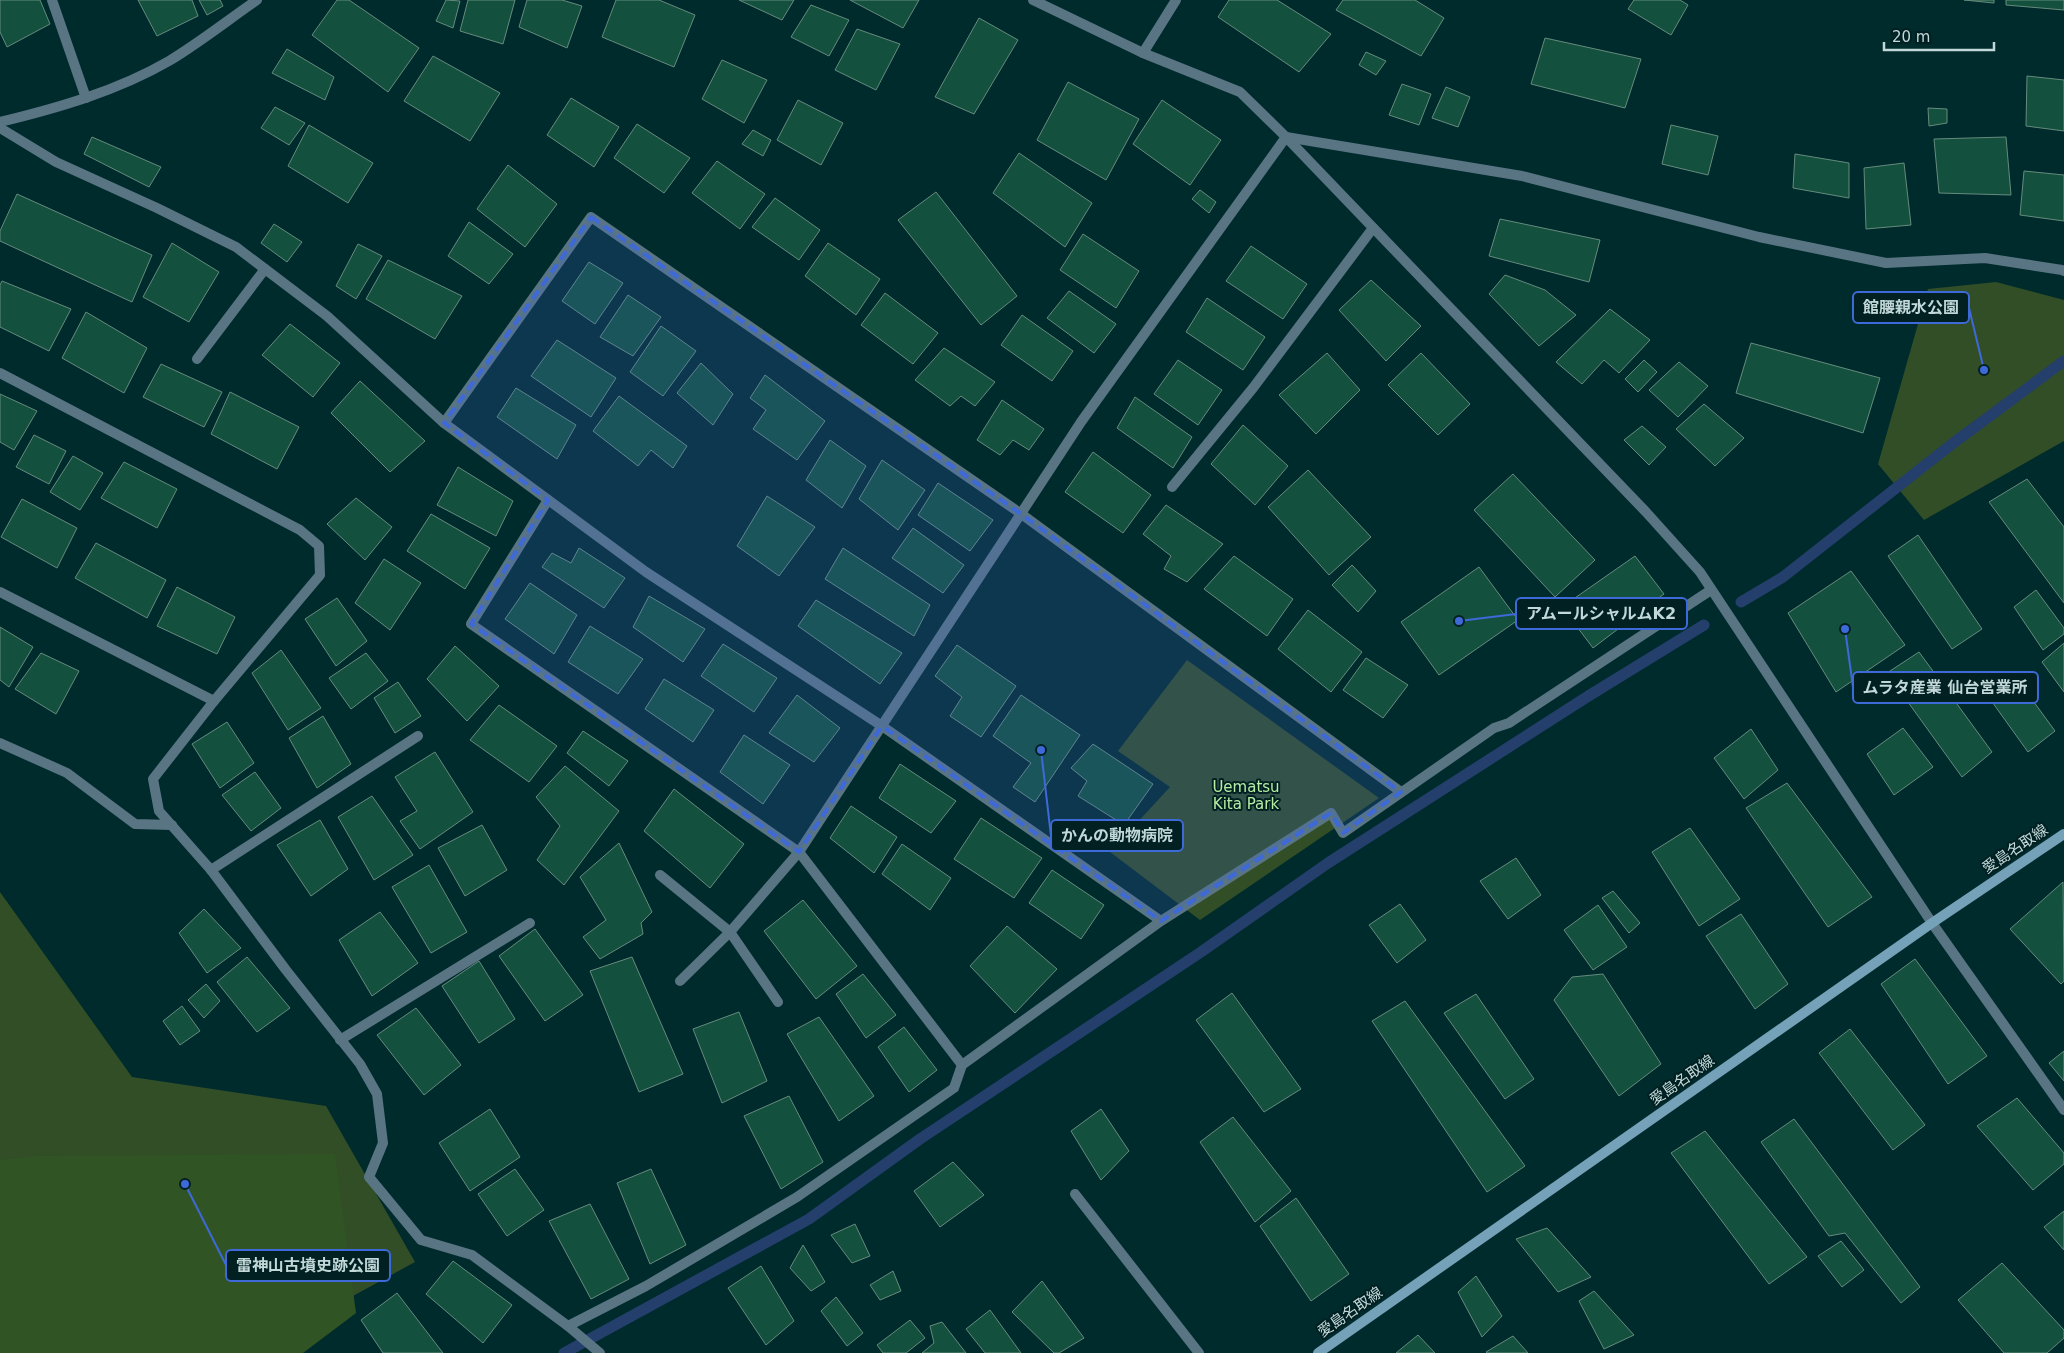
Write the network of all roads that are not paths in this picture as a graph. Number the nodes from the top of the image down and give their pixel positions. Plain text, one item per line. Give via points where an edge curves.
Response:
1 (52, 0) edge
2 (257, 0) edge
3 (1033, 0) edge
4 (1176, 0) edge
5 (1142, 53) junction
6 (86, 98) junction
7 (0, 122) edge
8 (0, 128) edge
9 (1286, 137) junction
10 (1373, 228) junction
11 (265, 269) junction
12 (2064, 271) edge
13 (197, 359) dead end
14 (0, 373) edge
15 (444, 423) junction
16 (1172, 487) dead end
17 (548, 500) junction
18 (1020, 513) junction
19 (1711, 590) junction
20 (0, 592) edge
21 (214, 701) junction
22 (882, 726) junction
23 (418, 736) dead end
24 (0, 743) edge
25 (1401, 792) junction
26 (172, 825) junction
27 (2064, 834) edge
28 (799, 852) junction
29 (211, 870) junction
30 (660, 875) dead end
31 (1161, 921) junction
32 (530, 923) dead end
33 (1932, 923) junction
34 (730, 932) junction
35 (680, 981) dead end
36 (778, 1002) dead end
37 (340, 1040) junction
38 (962, 1065) junction
39 (2064, 1110) edge
40 (1076, 1194) dead end
41 (568, 1326) junction
42 (600, 1352) edge
43 (1199, 1353) edge
44 (1318, 1353) edge

1 - 6 street
2 - 6 street via 168,61
3 - 5 street
4 - 5 street
5 - 9 street via 1240,92
6 - 7 street
8 - 11 street via 56,162 236,247
9 - 10 street
9 - 12 street via 1522,176 1759,237 1886,263 1985,258
9 - 18 street via 1081,422
10 - 16 street via 1253,388
10 - 19 street via 1646,512 1700,572
11 - 13 street
11 - 15 street via 327,316
14 - 21 street via 300,530 319,546 320,575
15 - 17 street
15 - 18 street via 591,217
17 - 22 street via 646,572
17 - 28 street via 471,624
18 - 22 street
18 - 25 street
19 - 25 street via 1509,723 1494,728
19 - 33 street
20 - 21 street
21 - 26 street via 153,779 159,811
22 - 28 street
22 - 31 street
23 - 29 street
24 - 26 street via 68,773 135,824
25 - 31 street via 1343,833 1330,813
26 - 29 street
27 - 33 main road, 愛島名取線
28 - 34 street
28 - 38 street
29 - 37 street
30 - 34 street
31 - 38 street
32 - 37 street
33 - 39 street
33 - 44 main road, 愛島名取線
34 - 35 street
34 - 36 street
37 - 41 street via 360,1064 377,1094 383,1144 369,1177 420,1240 472,1255
38 - 41 street via 954,1088 797,1197 646,1286
40 - 43 street
41 - 42 street

